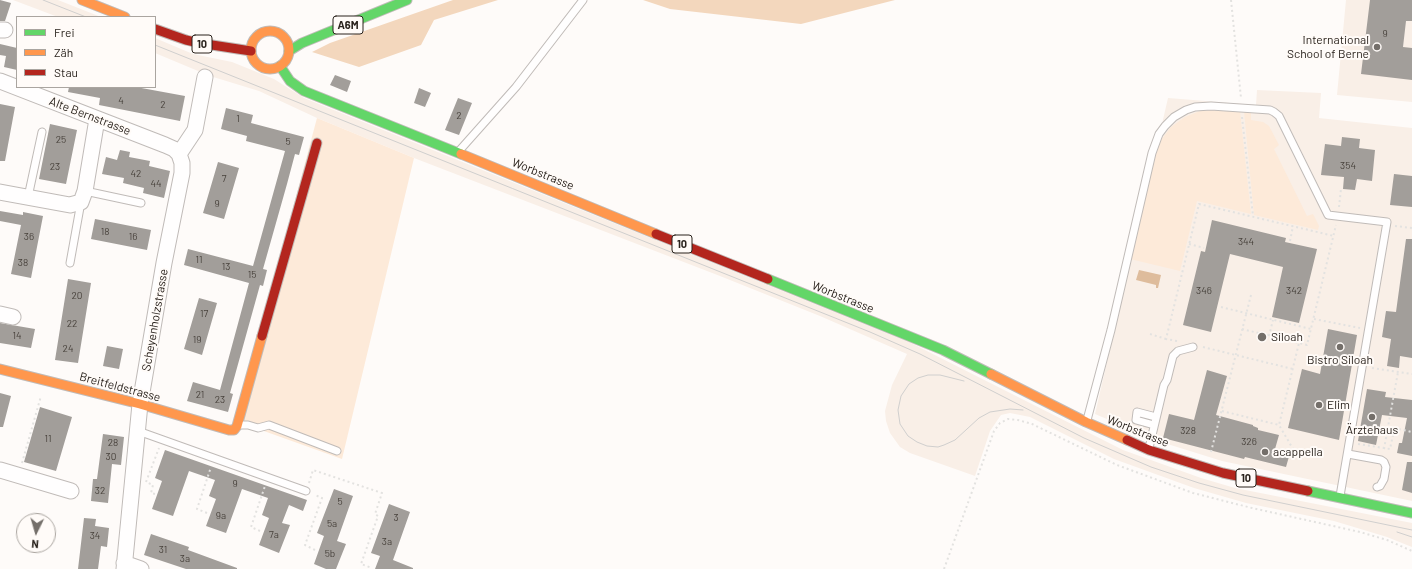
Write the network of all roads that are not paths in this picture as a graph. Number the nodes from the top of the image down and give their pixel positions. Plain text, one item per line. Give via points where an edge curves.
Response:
1 (82, 0) edge
2 (384, 0) edge
3 (407, 0) edge
4 (583, 0) edge
5 (122, 16) edge
6 (318, 26) dead end
7 (156, 29) edge
8 (295, 33) dead end
9 (283, 36) junction
10 (251, 51) junction
11 (289, 51) junction
12 (280, 66) junction
13 (205, 77) dead end
14 (0, 81) edge
15 (16, 87) edge
16 (18, 88) edge
17 (98, 119) junction
18 (42, 132) dead end
19 (317, 143) dead end
20 (458, 152) junction
21 (179, 154) junction
22 (0, 192) edge
23 (83, 196) junction
24 (28, 197) junction
25 (141, 203) dead end
26 (70, 263) dead end
27 (1196, 347) road end
28 (0, 368) edge
29 (140, 404) junction
30 (1156, 417) junction
31 (1086, 422) junction
32 (1154, 425) junction
33 (236, 428) junction
34 (138, 431) junction
35 (337, 450) dead end
36 (1149, 450) junction
37 (1348, 454) junction
38 (0, 470) edge
39 (1377, 488) dead end
40 (71, 491) dead end
41 (306, 491) road end
42 (1340, 498) junction
43 (1412, 513) edge
44 (124, 566) edge
45 (141, 569) edge

1 - 5 main road
2 - 6 main road, A6M
3 - 11 main road, A6M via 302,43
4 - 20 lane via 516,87
7 - 10 main road, 10 via 200,44
8 - 9 main road
9 - 10 main road via 277,32 262,33 256,37
9 - 11 main road via 287,40
10 - 12 main road via 261,67 274,69
11 - 12 main road via 286,60
12 - 20 main road, Worbstrasse / 10 via 290,81 304,91
13 - 21 street via 194,130
14 - 15 street, Alte Bernstrasse
16 - 17 street, Alte Bernstrasse
17 - 21 street, Alte Bernstrasse via 165,145
17 - 23 street
18 - 24 lane
19 - 33 main road
20 - 31 main road, Worbstrasse / 10 via 943,350
21 - 29 street, Scheyenholzstrasse via 182,172
22 - 24 street
23 - 24 street via 70,205
23 - 25 lane
23 - 26 lane
27 - 30 lane via 1174,354
28 - 29 main road, Breitfeldstrasse
29 - 33 main road, Breitfeldstrasse via 229,430
29 - 34 street, Scheyenholzstrasse
30 - 32 lane
30 - 32 lane via 1137,412 1136,420
31 - 36 main road, Worbstrasse / 10
31 - 37 lane via 1111,330 1152,153 1159,134 1174,117 1199,106 1265,109 1279,116 1328,215 1388,222
32 - 36 lane
33 - 35 lane via 269,425
34 - 41 lane
34 - 44 street, Scheyenholzstrasse
36 - 42 main road, Worbstrasse / 10 via 1207,468
37 - 39 lane via 1384,462 1384,479
37 - 42 lane
38 - 40 street
42 - 43 main road, Worbstrasse / 10
44 - 45 street

